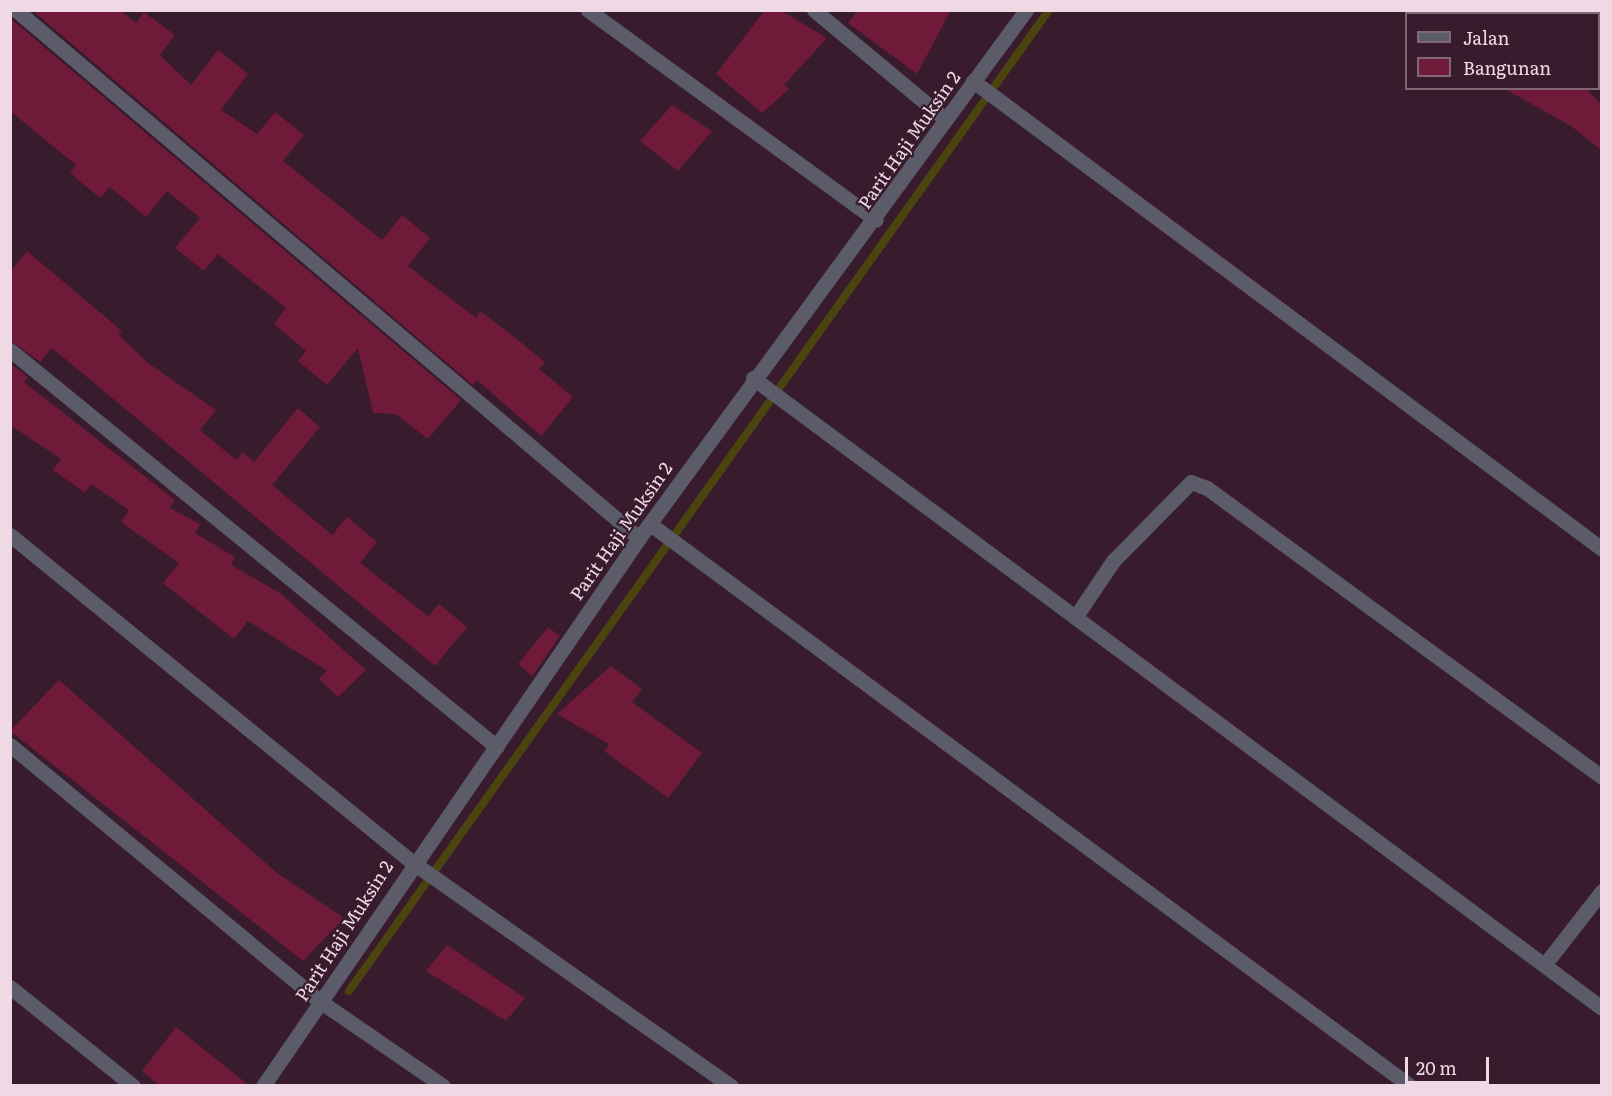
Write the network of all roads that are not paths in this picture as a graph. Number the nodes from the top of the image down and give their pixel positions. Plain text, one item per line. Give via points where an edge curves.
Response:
1 (16, 10) edge
2 (588, 10) edge
3 (814, 10) edge
4 (1026, 10) edge
5 (974, 81) junction
6 (945, 119) junction
7 (876, 220) junction
8 (10, 350) edge
9 (753, 378) junction
10 (650, 524) junction
11 (10, 535) edge
12 (639, 538) junction
13 (1602, 549) edge
14 (1076, 616) junction
15 (10, 745) edge
16 (497, 747) junction
17 (1602, 777) edge
18 (412, 862) junction
19 (1602, 891) edge
20 (1545, 964) junction
21 (10, 987) edge
22 (321, 1002) junction
23 (1602, 1008) edge
24 (133, 1086) edge
25 (263, 1086) edge
26 (443, 1086) edge
27 (731, 1086) edge
28 (1410, 1086) edge

1 - 12 street
2 - 7 street
3 - 6 street
4 - 5 street, Parit Haji Muksin 2
5 - 6 street, Parit Haji Muksin 2
5 - 13 street
6 - 7 street, Parit Haji Muksin 2
7 - 9 street, Parit Haji Muksin 2
8 - 16 street
9 - 10 street, Parit Haji Muksin 2
9 - 14 street
10 - 12 street, Parit Haji Muksin 2
10 - 28 street
11 - 18 street
12 - 16 street, Parit Haji Muksin 2
14 - 17 street via 1113,561 1191,482 1207,488
14 - 20 street
15 - 22 street
16 - 18 street, Parit Haji Muksin 2
18 - 22 street, Parit Haji Muksin 2
18 - 27 street
19 - 20 street
20 - 23 street
21 - 24 street
22 - 25 street, Parit Haji Muksin 2
22 - 26 street

